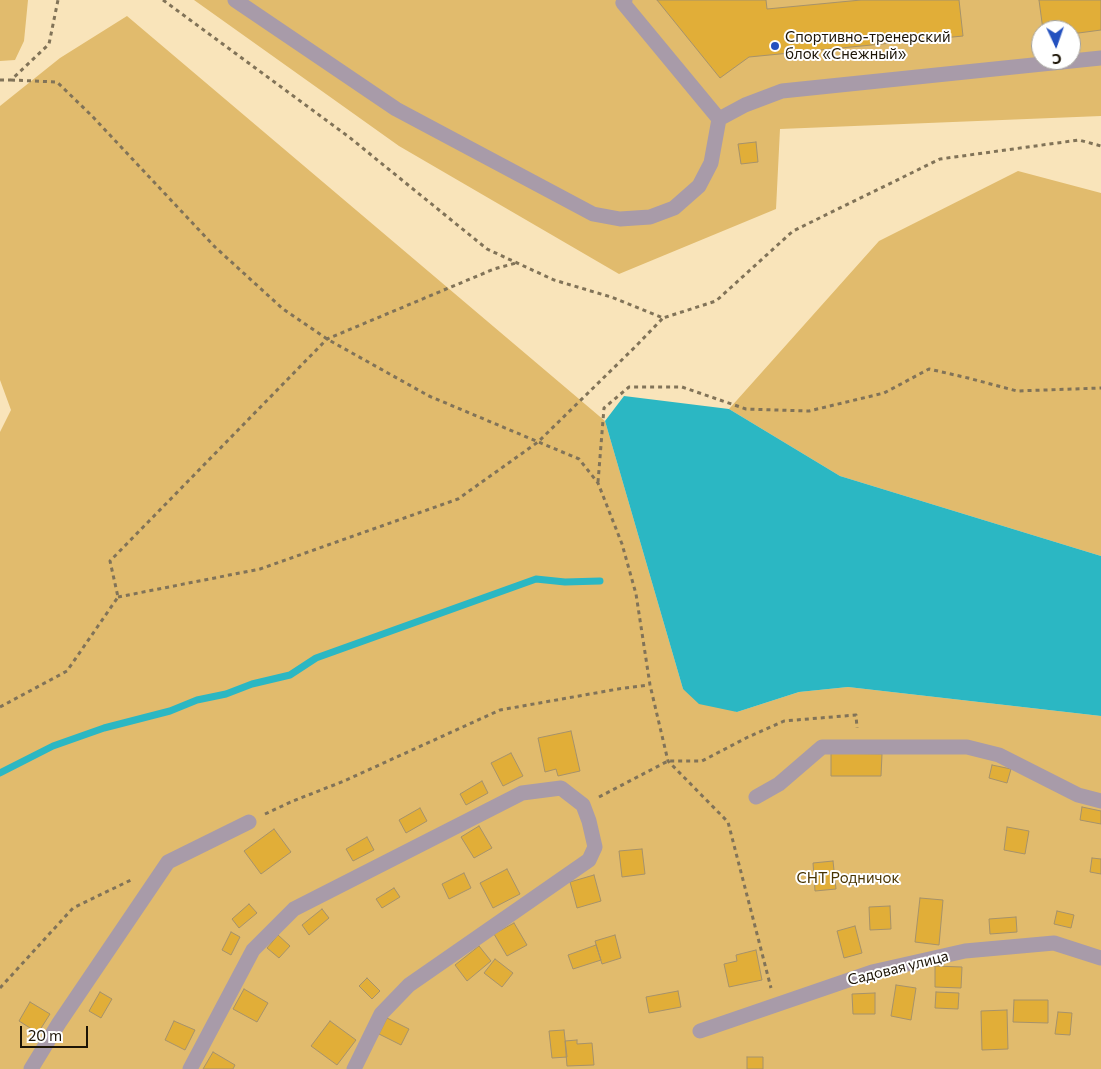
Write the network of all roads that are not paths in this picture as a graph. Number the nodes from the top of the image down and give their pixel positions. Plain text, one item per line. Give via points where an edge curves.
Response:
1 (235, 0) edge
2 (625, 0) edge
3 (1101, 58) edge
4 (719, 119) junction
5 (756, 796) dead end
6 (1101, 801) edge
7 (249, 822) road end
8 (1101, 958) edge
9 (700, 1031) dead end
10 (31, 1069) edge
11 (190, 1069) edge
12 (354, 1069) edge

1 - 4 street via 396,109 593,214 620,219 650,217 674,208 699,186 711,163
2 - 4 street via 624,3
3 - 4 street via 782,91
5 - 6 street via 779,784 822,747 967,747 998,755 1078,795
7 - 10 street via 168,862
8 - 9 street, Садовая улица via 1054,943 964,952 872,972
11 - 12 street via 253,950 294,909 522,793 561,788 583,805 594,847 589,860 409,985 381,1014

